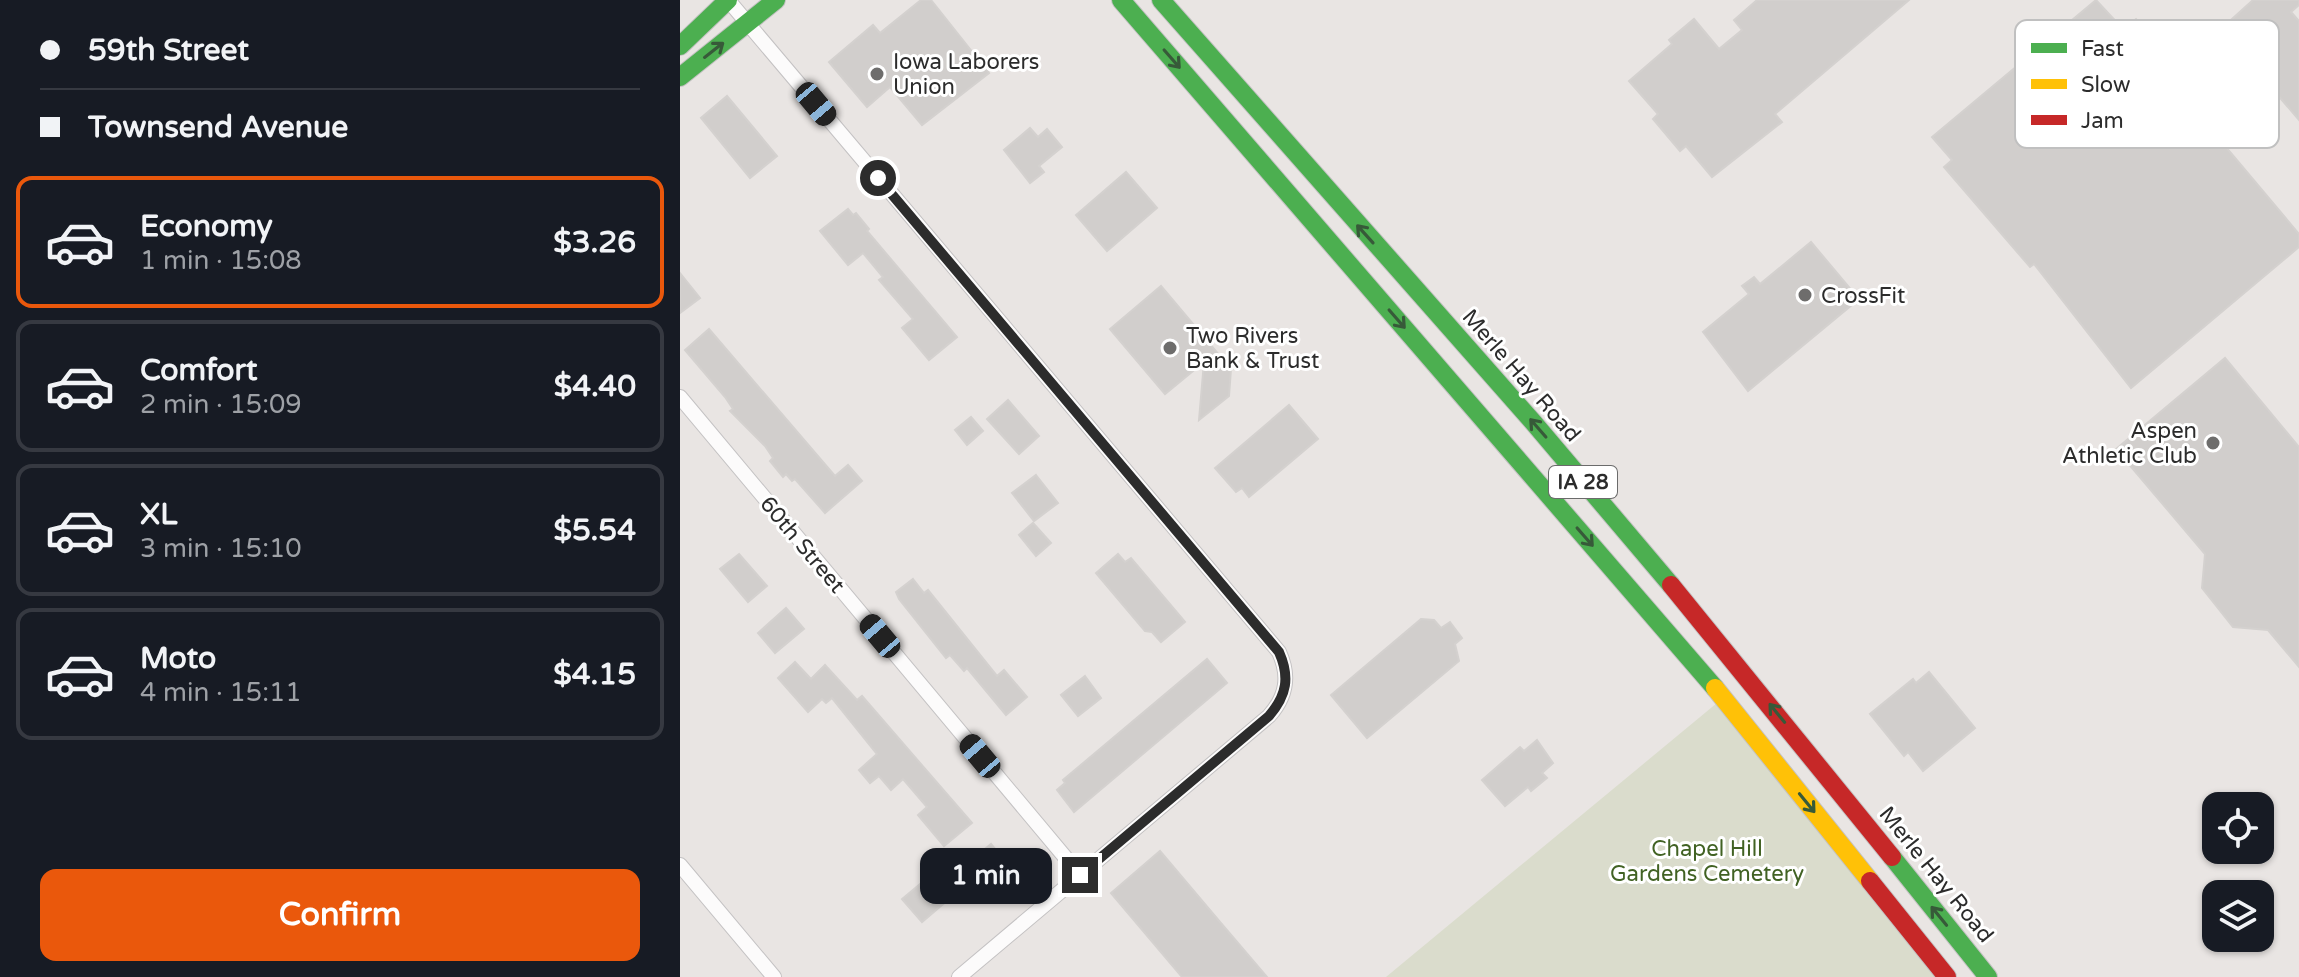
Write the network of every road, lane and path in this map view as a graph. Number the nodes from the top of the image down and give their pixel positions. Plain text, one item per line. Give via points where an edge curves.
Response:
1 (728, 0) edge
2 (776, 0) edge
3 (1121, 0) edge
4 (1161, 0) edge
5 (748, 24) junction
6 (680, 46) edge
7 (680, 77) edge
8 (680, 397) edge
9 (680, 865) edge
10 (1080, 875) junction
11 (774, 977) edge
12 (959, 977) edge
13 (1947, 977) edge
14 (1988, 977) edge

1 - 5 street
1 - 6 main road
2 - 5 main road
3 -> 13 main road, IA 28 via 1723,698
14 -> 4 main road, Merle Hay Road / IA 28 via 1749,677
7 -> 5 main road
5 - 10 street via 1285,665 1286,685 1269,716
8 - 10 street, 60th Street
9 - 11 street
10 - 12 street

